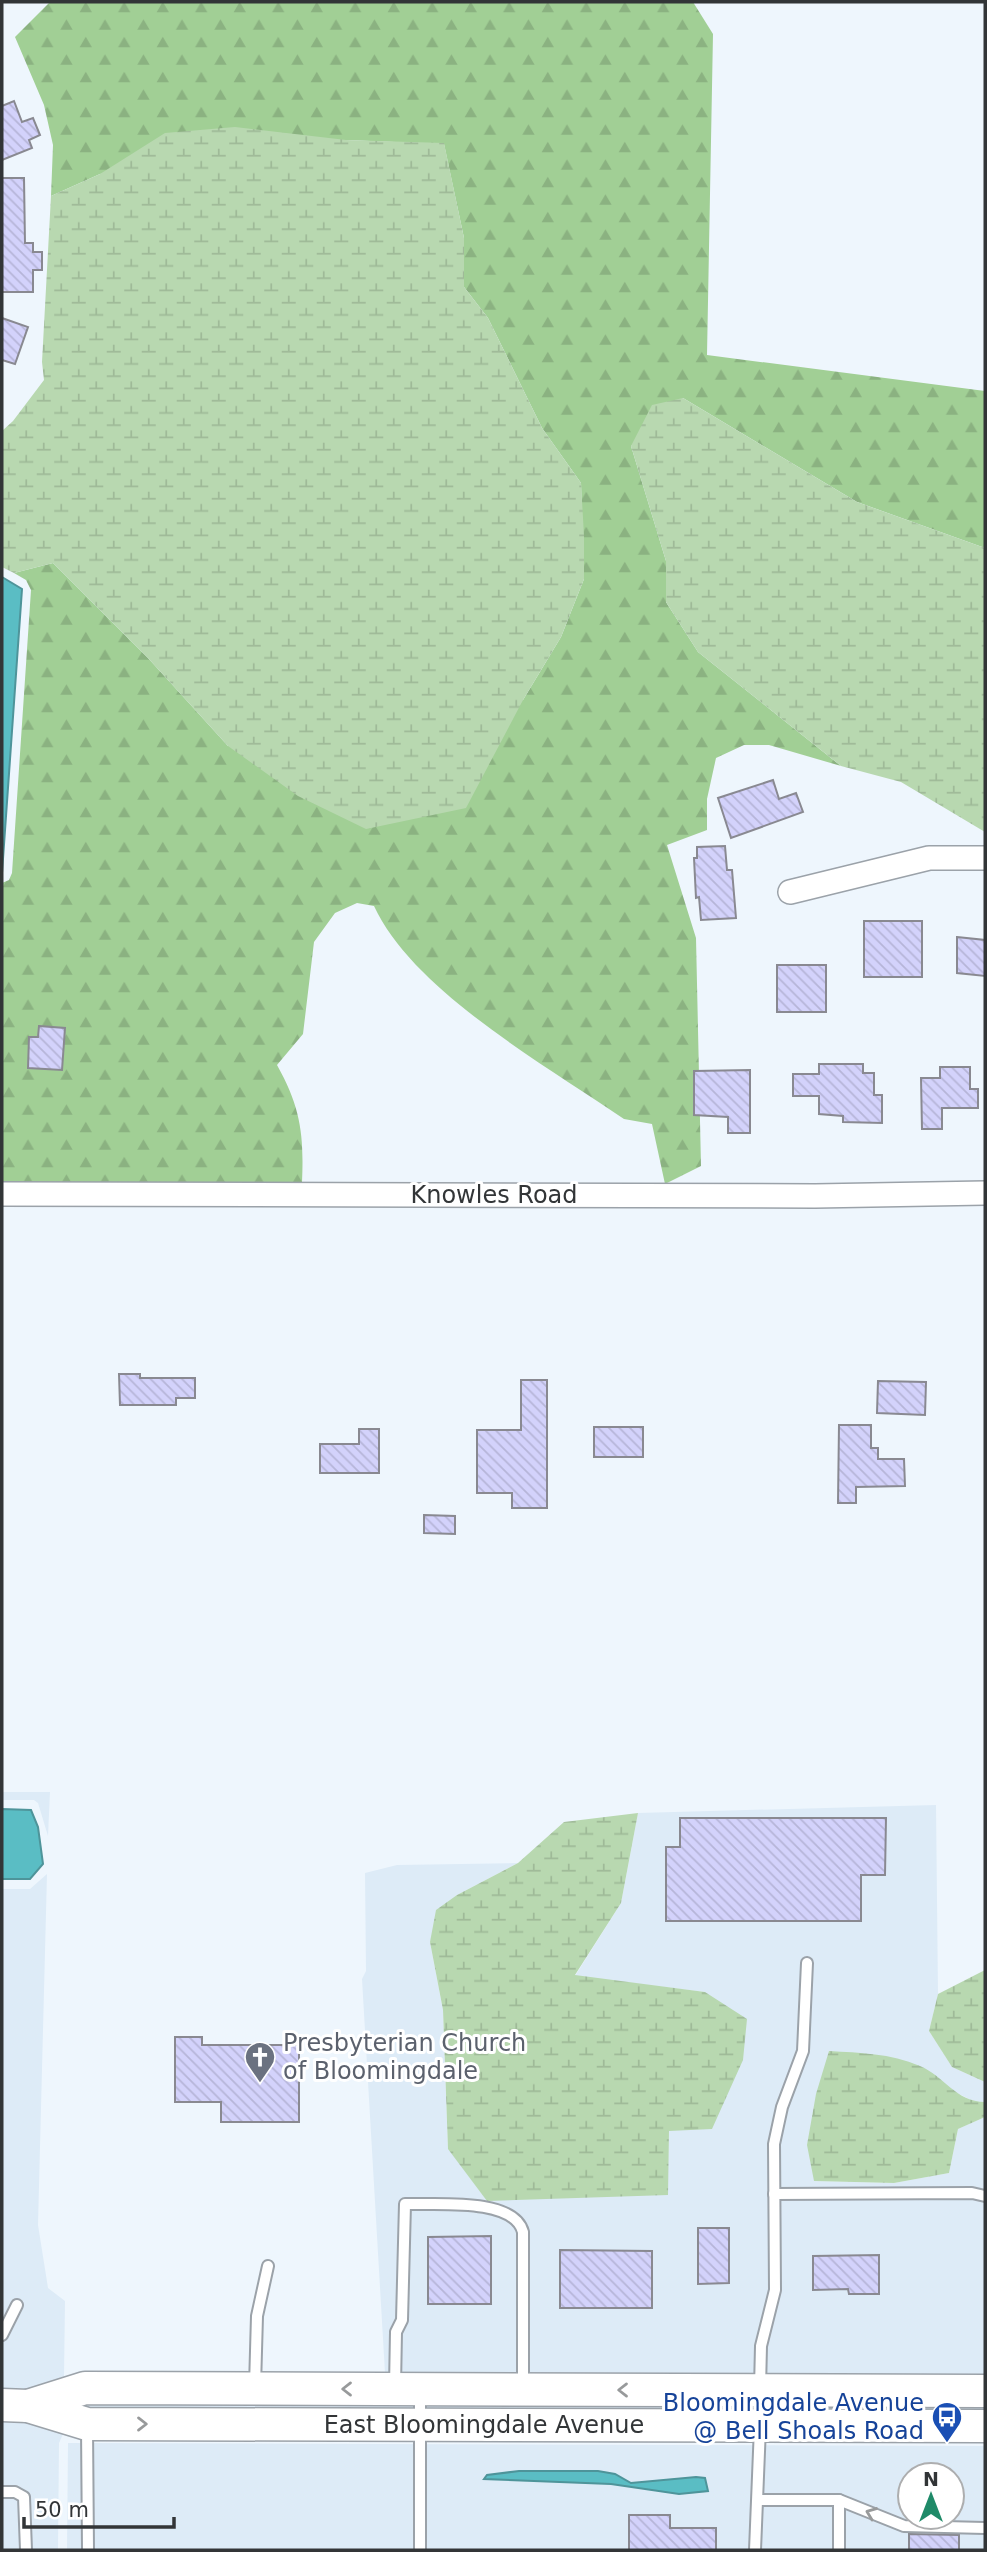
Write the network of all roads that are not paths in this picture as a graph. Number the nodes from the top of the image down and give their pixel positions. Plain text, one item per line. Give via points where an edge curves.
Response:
1 (985, 858) edge
2 (790, 892) dead end
3 (985, 1193) edge
4 (2, 1194) edge
5 (807, 1963) dead end
6 (774, 2194) junction
7 (985, 2196) edge
8 (268, 2266) dead end
9 (16, 2305) dead end
10 (2, 2335) edge
11 (255, 2389) junction
12 (407, 2389) junction
13 (523, 2389) junction
14 (760, 2391) junction
15 (985, 2391) edge
16 (15, 2406) edge
17 (87, 2424) junction
18 (420, 2424) junction
19 (760, 2425) junction
20 (985, 2426) edge
21 (2, 2492) edge
22 (758, 2500) junction
23 (839, 2500) junction
24 (985, 2527) edge
25 (26, 2550) edge
26 (88, 2550) edge
27 (420, 2550) edge
28 (755, 2550) edge
29 (839, 2550) edge

1 - 2 street via 929,859
3 - 4 street, Knowles Road
5 - 6 lane via 806,2032 800,2067 776,2126
6 - 7 lane
6 - 14 lane via 775,2290 761,2346
8 - 11 lane via 257,2316
9 - 10 lane
12 -> 11 main road, East Bloomingdale Avenue
11 - 16 main road, East Bloomingdale Avenue via 85,2388
12 - 13 main road, East Bloomingdale Avenue
12 - 13 lane via 396,2332 402,2320 405,2204 478,2206 503,2211 518,2220 523,2232
12 - 18 lane
14 -> 13 main road, East Bloomingdale Avenue
14 - 15 main road, East Bloomingdale Avenue
16 - 17 main road, East Bloomingdale Avenue
17 -> 18 main road, East Bloomingdale Avenue
17 - 26 lane
18 - 19 main road, East Bloomingdale Avenue
18 - 27 lane
19 - 20 main road, East Bloomingdale Avenue
19 - 22 lane
21 - 25 lane via 24,2497
22 - 23 lane
22 - 28 lane
24 -> 23 lane via 904,2526
23 - 29 lane

